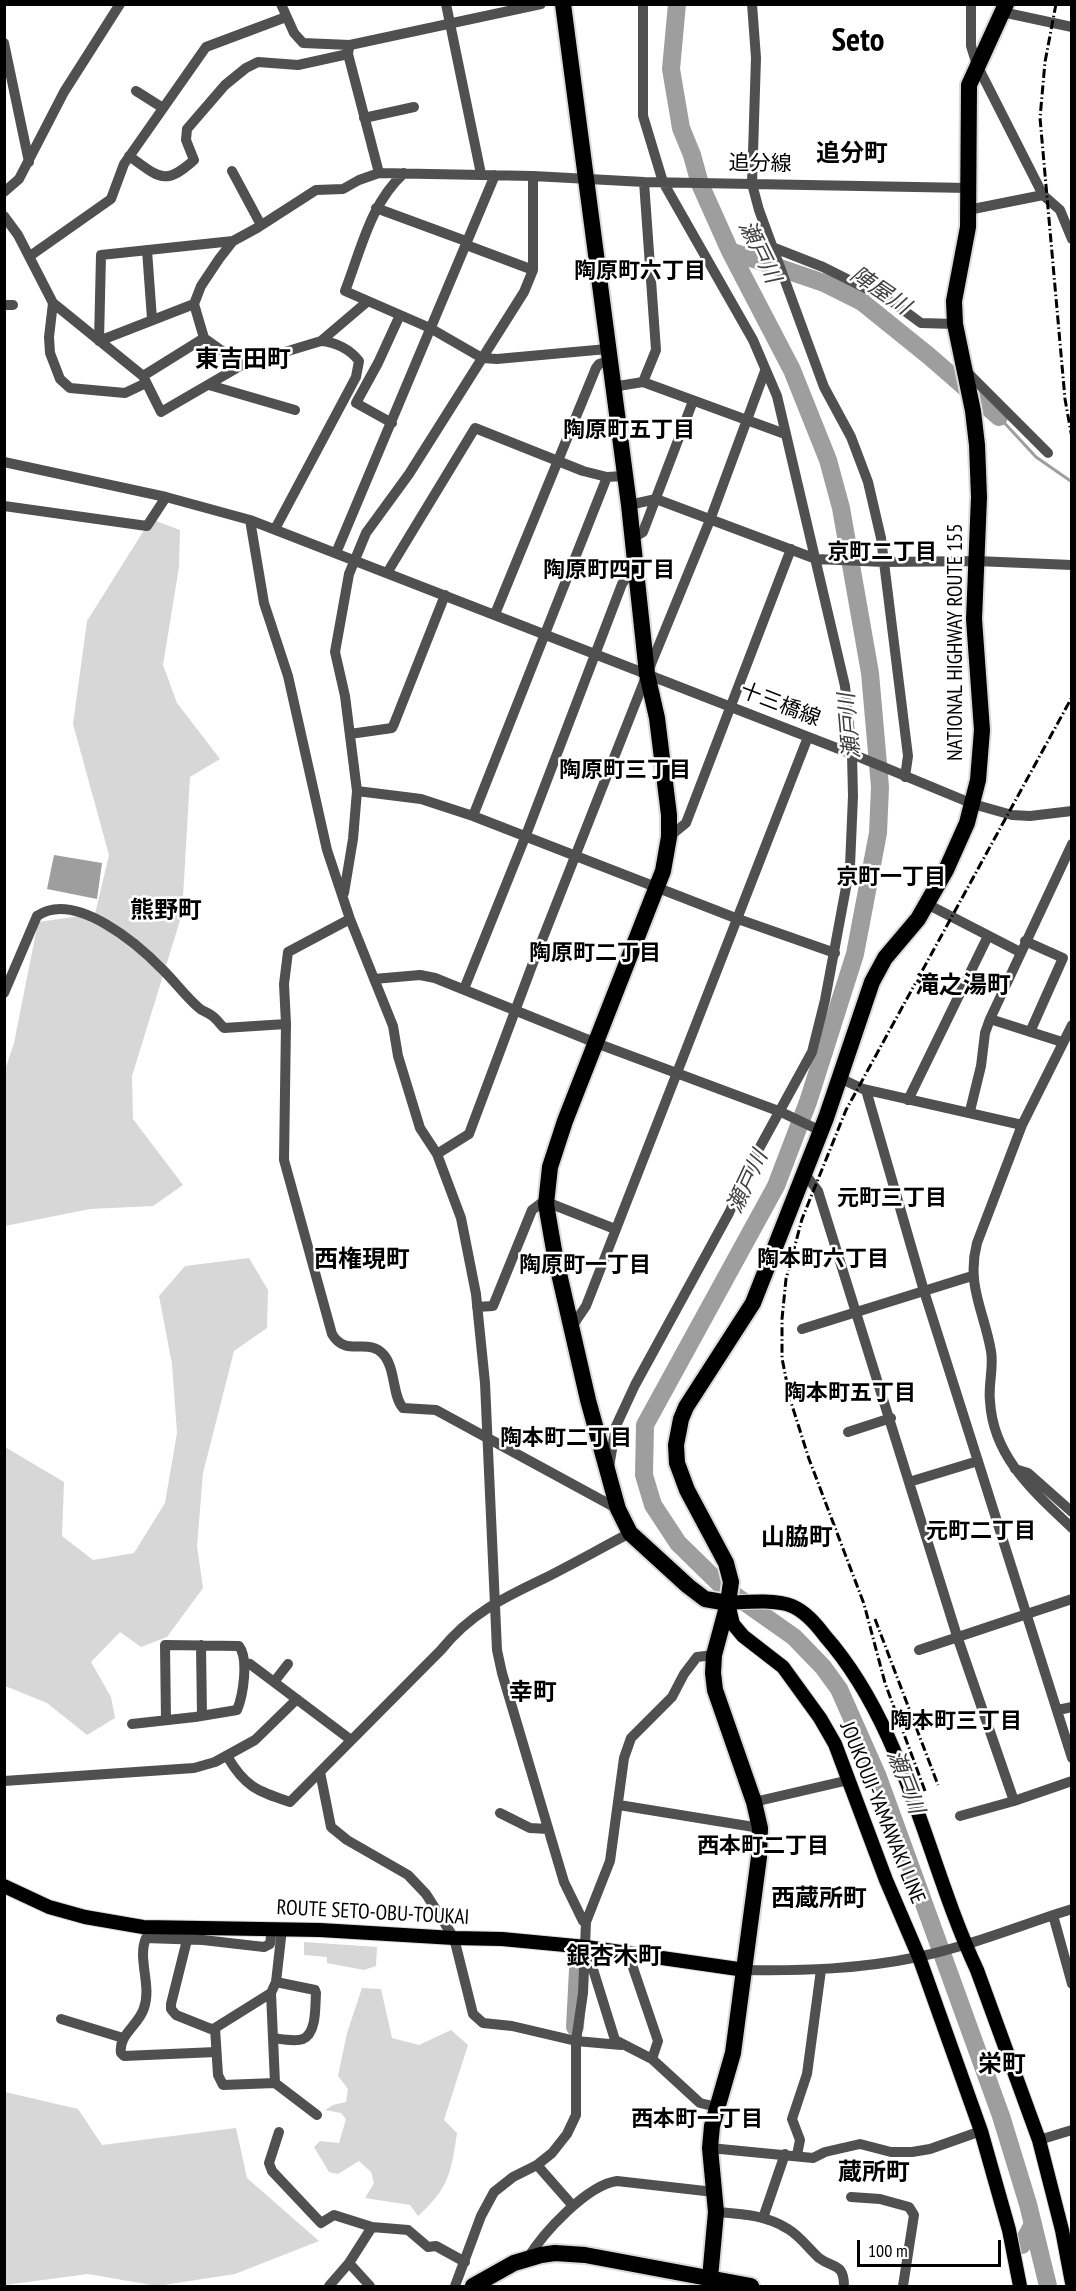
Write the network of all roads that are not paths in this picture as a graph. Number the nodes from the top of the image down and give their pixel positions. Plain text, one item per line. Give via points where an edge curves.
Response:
1 (120, 4) edge
2 (281, 4) edge
3 (446, 4) edge
4 (541, 4) edge
5 (563, 4) edge
6 (643, 4) edge
7 (752, 4) edge
8 (971, 4) edge
9 (1004, 8) edge
10 (286, 17) junction
11 (451, 23) junction
12 (1071, 27) edge
13 (4, 43) edge
14 (349, 49) junction
15 (977, 64) junction
16 (136, 91) dead end
17 (414, 107) dead end
18 (163, 108) junction
19 (364, 118) junction
20 (129, 156) junction
21 (28, 162) junction
22 (232, 171) dead end
23 (379, 173) junction
24 (404, 173) junction
25 (481, 174) junction
26 (495, 175) junction
27 (533, 176) junction
28 (586, 178) junction
29 (644, 182) junction
30 (667, 182) junction
31 (752, 184) junction
32 (969, 189) junction
33 (4, 192) edge
34 (1043, 195) junction
35 (376, 208) junction
36 (968, 210) junction
37 (4, 216) edge
38 (261, 225) junction
39 (9, 227) edge
40 (1071, 239) edge
41 (233, 241) junction
42 (467, 243) junction
43 (773, 249) junction
44 (147, 250) junction
45 (30, 256) junction
46 (533, 270) junction
47 (368, 302) junction
48 (53, 303) junction
49 (194, 304) junction
50 (400, 315) junction
51 (152, 319) junction
52 (955, 324) junction
53 (430, 328) junction
54 (204, 338) junction
55 (99, 341) junction
56 (321, 341) junction
57 (608, 355) junction
58 (482, 358) junction
59 (242, 365) junction
60 (765, 371) junction
61 (964, 372) junction
62 (144, 380) junction
63 (642, 382) junction
64 (209, 385) junction
65 (612, 387) junction
66 (693, 401) junction
67 (295, 410) dead end
68 (746, 420) junction
69 (392, 423) junction
70 (785, 434) junction
71 (1048, 453) dead end
72 (557, 460) junction
73 (4, 462) edge
74 (615, 476) junction
75 (166, 497) junction
76 (656, 499) junction
77 (629, 505) junction
78 (4, 506) edge
79 (250, 520) junction
80 (710, 520) junction
81 (275, 529) junction
82 (632, 538) junction
83 (791, 549) junction
84 (336, 553) junction
85 (820, 559) junction
86 (356, 560) junction
87 (976, 561) junction
88 (884, 562) junction
89 (635, 565) junction
90 (1071, 565) edge
91 (387, 573) junction
92 (445, 595) junction
93 (495, 614) junction
94 (544, 635) junction
95 (595, 654) junction
96 (647, 674) junction
97 (729, 707) junction
98 (350, 734) junction
99 (808, 736) junction
100 (856, 756) junction
101 (901, 776) junction
102 (357, 791) junction
103 (973, 804) junction
104 (1071, 811) edge
105 (473, 816) junction
106 (526, 835) junction
107 (669, 837) junction
108 (1071, 844) edge
109 (576, 856) junction
110 (1067, 865) edge
111 (657, 886) junction
112 (343, 899) junction
113 (927, 904) junction
114 (350, 919) junction
115 (738, 919) junction
116 (988, 936) junction
117 (1022, 946) junction
118 (835, 953) junction
119 (374, 979) junction
120 (464, 989) junction
121 (4, 993) edge
122 (515, 1010) junction
123 (990, 1019) junction
124 (286, 1024) junction
125 (1071, 1025) edge
126 (1030, 1032) junction
127 (1062, 1042) junction
128 (596, 1043) junction
129 (676, 1072) junction
130 (842, 1076) junction
131 (866, 1090) junction
132 (908, 1100) junction
133 (970, 1111) junction
134 (784, 1113) junction
135 (1022, 1125) junction
136 (817, 1129) junction
137 (437, 1154) junction
138 (805, 1174) junction
139 (546, 1203) junction
140 (615, 1229) junction
141 (972, 1276) junction
142 (924, 1291) junction
143 (477, 1307) junction
144 (855, 1312) junction
145 (571, 1328) junction
146 (802, 1329) dead end
147 (891, 1418) junction
148 (848, 1432) dead end
149 (489, 1440) junction
150 (978, 1461) junction
151 (1014, 1469) junction
152 (608, 1476) junction
153 (909, 1482) junction
154 (618, 1509) junction
155 (1071, 1512) edge
156 (1071, 1528) edge
157 (630, 1533) junction
158 (1071, 1599) edge
159 (496, 1603) junction
160 (728, 1603) junction
161 (1027, 1614) junction
162 (957, 1636) junction
163 (201, 1645) junction
164 (919, 1650) dead end
165 (714, 1655) junction
166 (245, 1663) junction
167 (288, 1664) dead end
168 (274, 1682) junction
169 (297, 1699) junction
170 (1071, 1707) edge
171 (1058, 1710) junction
172 (202, 1716) junction
173 (166, 1720) junction
174 (132, 1724) dead end
175 (351, 1740) junction
176 (227, 1756) junction
177 (1071, 1758) edge
178 (320, 1772) junction
179 (4, 1780) edge
180 (849, 1780) junction
181 (1071, 1781) edge
182 (1014, 1801) junction
183 (754, 1802) junction
184 (619, 1805) junction
185 (500, 1813) dead end
186 (960, 1816) dead end
187 (548, 1828) junction
188 (760, 1828) junction
189 (4, 1886) edge
190 (1071, 1910) edge
191 (1053, 1915) junction
192 (586, 1922) junction
193 (277, 1928) junction
194 (454, 1938) junction
195 (187, 1940) junction
196 (961, 1945) junction
197 (586, 1947) junction
198 (628, 1953) junction
199 (922, 1956) junction
200 (745, 1970) junction
201 (821, 1970) junction
202 (276, 1982) junction
203 (1071, 1984) edge
204 (271, 1993) junction
205 (61, 2019) dead end
206 (215, 2028) junction
207 (123, 2038) junction
208 (273, 2038) junction
209 (576, 2041) junction
210 (621, 2045) junction
211 (216, 2052) junction
212 (652, 2059) junction
213 (275, 2083) junction
214 (717, 2107) junction
215 (317, 2115) dead end
216 (1071, 2130) edge
217 (981, 2131) junction
218 (279, 2132) dead end
219 (1039, 2140) junction
220 (710, 2148) junction
221 (791, 2155) junction
222 (537, 2165) junction
223 (714, 2192) junction
224 (851, 2197) dead end
225 (573, 2206) junction
226 (716, 2212) junction
227 (763, 2218) junction
228 (372, 2227) junction
229 (1067, 2230) edge
230 (528, 2258) junction
231 (465, 2262) junction
232 (349, 2263) junction
233 (709, 2282) edge
234 (1071, 2283) edge
235 (329, 2286) edge
236 (370, 2286) edge
237 (455, 2286) edge
238 (473, 2286) edge
239 (752, 2286) edge
240 (843, 2286) edge
241 (903, 2286) edge
242 (1020, 2286) edge

1 - 21 street via 64,92
2 - 10 street
3 - 11 street
4 - 11 street
5 - 28 highway
6 - 30 street via 644,116
7 - 31 street via 756,58
8 - 15 street via 971,46
9 - 12 street
9 - 15 highway, NATIONAL HIGHWAY ROUTE 155
10 - 14 street via 303,43
10 - 18 street via 206,47
11 - 14 street
11 - 25 street
13 - 21 street
14 - 19 street
14 - 20 street via 298,65 258,62 246,68 225,85 187,129 186,140 194,160 174,176 159,177
15 - 32 highway, NATIONAL HIGHWAY ROUTE 155 via 969,85
15 - 34 street
16 - 18 street
17 - 19 street
18 - 20 street
19 - 23 street
20 - 45 street via 111,199
21 - 33 street via 19,179
22 - 38 street
23 - 24 street, 追分線
23 - 38 street via 343,189 316,190
24 - 25 street, 追分線
24 - 35 street
25 - 26 street, 追分線
26 - 27 street, 追分線
26 - 42 street
27 - 28 street, 追分線
27 - 46 street
28 - 29 street, 追分線
28 - 57 highway
29 - 30 street, 追分線
29 - 63 street via 656,350
30 - 31 street, 追分線
30 - 60 street via 753,340
31 - 32 street, 追分線
31 - 43 street
32 - 36 highway, NATIONAL HIGHWAY ROUTE 155
34 - 36 street
34 - 40 street via 1060,210
35 - 42 street
35 - 47 street via 345,291
36 - 52 highway, NATIONAL HIGHWAY ROUTE 155 via 954,302
37 - 39 street
38 - 41 street
39 - 45 street
41 - 44 street
41 - 49 street via 201,286
42 - 46 street
42 - 53 street
43 - 52 street via 823,267 891,301 921,323
43 - 88 street via 824,387 851,437 868,482
44 - 51 street
44 - 55 street via 101,255
45 - 48 street
46 - 58 street via 524,292
47 - 50 street
47 - 56 street
48 - 55 street
48 - 62 street via 50,353 60,379 70,388 125,393
49 - 51 street
49 - 54 street
50 - 53 street
50 - 69 street via 356,403
51 - 55 street
52 - 61 highway, NATIONAL HIGHWAY ROUTE 155
53 - 58 street
53 - 69 street
54 - 59 street
54 - 62 street
55 - 62 street
56 - 59 street
56 - 81 street via 353,353 359,361 356,378
57 - 58 street
57 - 65 highway
57 - 72 street via 596,368
58 - 86 street via 409,474 366,533
59 - 64 street
60 - 68 street
60 - 70 street via 777,396
61 - 71 street
61 - 87 highway, NATIONAL HIGHWAY ROUTE 155 via 973,411 979,496
62 - 64 street via 161,412
63 - 65 street
63 - 66 street
64 - 67 street
65 - 74 highway
66 - 68 street
66 - 76 street
68 - 70 street
68 - 80 street
69 - 84 street
70 - 85 street
72 - 74 street via 583,471
72 - 91 street via 475,428
72 - 93 street
73 - 75 street, 十三橋線
74 - 77 highway
74 - 94 street
75 - 78 street via 147,526
75 - 79 street, 十三橋線
76 - 77 street
76 - 80 street
76 - 82 street via 643,532
77 - 82 highway
79 - 81 street, 十三橋線
79 - 112 street via 264,603 288,676 322,827
80 - 83 street
80 - 96 street
81 - 84 street, 十三橋線
82 - 89 highway
83 - 85 street
83 - 97 street
84 - 86 street, 十三橋線
85 - 88 street
85 - 100 street
86 - 91 street, 十三橋線
86 - 98 street via 349,574 335,652
87 - 88 street
87 - 90 street
87 - 103 highway, NATIONAL HIGHWAY ROUTE 155 via 975,619 982,730
88 - 101 street via 908,756
89 - 95 street via 622,584
89 - 96 highway
91 - 92 street, 十三橋線
92 - 93 street, 十三橋線
92 - 98 street via 392,728
93 - 94 street, 十三橋線
94 - 95 street, 十三橋線
94 - 105 street
95 - 96 street, 十三橋線
95 - 106 street
96 - 97 street, 十三橋線
96 - 107 highway via 657,718
96 - 109 street
97 - 99 street, 十三橋線
97 - 107 street via 686,823
98 - 102 street
99 - 100 street, 十三橋線
99 - 115 street
100 - 101 street, 十三橋線
100 - 118 street via 850,866
101 - 103 street, 十三橋線
102 - 105 street via 421,799
102 - 112 street
103 - 104 street, 十三橋線 via 1012,815
103 - 113 highway, NATIONAL HIGHWAY ROUTE 155 via 961,839
105 - 106 street
106 - 109 street
106 - 120 street
107 - 111 highway via 667,859
108 - 110 street
109 - 111 street
109 - 122 street
110 - 117 street
111 - 115 street
111 - 128 highway
112 - 114 street
113 - 116 street
113 - 130 highway, NATIONAL HIGHWAY ROUTE 155 via 877,971
114 - 119 street
114 - 124 street via 288,952 284,984
115 - 118 street
115 - 129 street
116 - 117 street
116 - 132 street
117 - 123 street
117 - 126 street via 1063,958
118 - 134 street via 812,1052
119 - 120 street via 420,975
119 - 137 street via 393,1026 420,1128
120 - 122 street
121 - 124 street via 37,916 45,910 65,909 82,912 116,931 224,1028
122 - 128 street
122 - 137 street via 469,1134
123 - 126 street
123 - 133 street
124 - 149 street via 284,1160 332,1334 348,1348 370,1347 382,1352 403,1408 436,1410
125 - 127 street
126 - 127 street
127 - 135 street
128 - 129 street
128 - 139 highway via 550,1167
129 - 134 street
129 - 140 street
130 - 131 street
130 - 136 highway, NATIONAL HIGHWAY ROUTE 155
131 - 132 street
131 - 142 street
132 - 133 street
133 - 135 street
134 - 136 street
134 - 152 street via 755,1156 729,1213 635,1385 616,1425
135 - 141 street via 977,1244
136 - 138 highway, NATIONAL HIGHWAY ROUTE 155
137 - 143 street via 461,1218
138 - 144 street via 818,1191
138 - 160 highway, NATIONAL HIGHWAY ROUTE 155 via 753,1303 686,1407 677,1433 677,1463 687,1490 726,1563 731,1582
139 - 140 street
139 - 143 street via 532,1210 493,1306
139 - 145 highway
140 - 145 street via 586,1306
141 - 142 street
141 - 151 street via 991,1351 989,1400 995,1432
142 - 144 street
142 - 150 street
143 - 149 street
144 - 146 street
144 - 147 street
145 - 152 highway
147 - 148 street
147 - 153 street
149 - 154 street
149 - 159 street
150 - 153 street
150 - 161 street
151 - 155 street via 1028,1473
151 - 156 street
152 - 154 highway
153 - 162 street
154 - 157 highway
157 - 159 street
157 - 160 highway via 705,1599
158 - 161 street
159 - 175 street via 458,1629
159 - 187 street via 497,1650 502,1673
160 - 165 highway, NATIONAL HIGHWAY ROUTE 155
160 - 180 main road, JOUKOUJI-YAMAWAKI LINE via 733,1624 783,1667 820,1718
160 - 196 main road, JOUKOUJI-YAMAWAKI LINE via 790,1605 812,1620 839,1652 880,1717 931,1849
161 - 162 street
161 - 171 street
162 - 164 street
162 - 182 street
163 - 166 street via 236,1645 243,1651
163 - 172 street
163 - 173 street via 165,1645
165 - 183 highway, NATIONAL HIGHWAY ROUTE 155 via 715,1690
165 - 184 street via 697,1657 672,1697 631,1738 624,1758
166 - 168 street
166 - 172 street via 237,1710
167 - 168 street
168 - 169 street
169 - 175 street
169 - 176 street via 255,1740
170 - 171 street
171 - 177 street
172 - 173 street
173 - 174 street
175 - 178 street
176 - 178 street via 238,1775 255,1789 290,1802
176 - 179 street via 194,1768
178 - 194 street via 332,1827 408,1875 426,1894
180 - 183 street
180 - 199 main road, JOUKOUJI-YAMAWAKI LINE via 886,1880
181 - 182 street
182 - 186 street
183 - 188 highway, NATIONAL HIGHWAY ROUTE 155
184 - 188 street
184 - 192 street via 610,1861
185 - 187 street via 530,1828
187 - 192 street via 564,1882
188 - 200 highway, NATIONAL HIGHWAY ROUTE 155
189 - 193 main road, ROUTE SETO-OBU-TOUKAI via 67,1912 143,1927
190 - 191 street
191 - 196 street
191 - 203 street
192 - 197 street
193 - 194 main road, ROUTE SETO-OBU-TOUKAI
193 - 195 street via 270,1944 264,1947
193 - 202 street
194 - 197 main road, ROUTE SETO-OBU-TOUKAI
194 - 209 street via 473,2014 483,2023
195 - 206 street via 171,2009 176,2015
195 - 207 street via 146,1938 142,1946 148,1989 144,2008
196 - 199 street
196 - 219 main road, JOUKOUJI-YAMAWAKI LINE via 977,1970
197 - 198 main road, ROUTE SETO-OBU-TOUKAI
197 - 209 street
197 - 210 street via 615,2040
198 - 200 main road, ROUTE SETO-OBU-TOUKAI
198 - 212 street via 658,2041
199 - 201 street
199 - 217 main road, JOUKOUJI-YAMAWAKI LINE
200 - 201 street
200 - 214 highway, NATIONAL HIGHWAY ROUTE 155 via 733,2054
201 - 221 street via 807,2074 792,2119 800,2140
202 - 204 street
202 - 208 street via 316,1993 312,2028 305,2037
204 - 206 street
204 - 208 street
205 - 207 street
206 - 211 street
207 - 211 street via 120,2047 124,2056
208 - 213 street
209 - 210 street
209 - 222 street via 576,2115 567,2134
210 - 212 street
211 - 213 street via 223,2085
212 - 214 street via 700,2103
213 - 215 street
214 - 220 highway, NATIONAL HIGHWAY ROUTE 155
216 - 219 street
217 - 221 street via 912,2152 891,2152 860,2144 813,2158
217 - 242 main road, JOUKOUJI-YAMAWAKI LINE
218 - 228 street via 269,2163 272,2171 321,2223 334,2215
219 - 229 main road, JOUKOUJI-YAMAWAKI LINE
220 - 221 street
220 - 223 highway, NATIONAL HIGHWAY ROUTE 155
221 - 227 street
222 - 225 street
222 - 231 street via 513,2176 494,2192
223 - 225 street via 606,2182
223 - 226 highway, NATIONAL HIGHWAY ROUTE 155
224 - 241 street via 909,2207 914,2215
225 - 230 street
226 - 227 street
226 - 233 highway, NATIONAL HIGHWAY ROUTE 155
227 - 240 street via 789,2229 821,2259 841,2269
228 - 231 street via 408,2230 428,2247 436,2246
228 - 232 street
229 - 234 main road, JOUKOUJI-YAMAWAKI LINE
230 - 233 highway via 555,2253 585,2255
230 - 238 highway
231 - 237 street
232 - 235 street
232 - 236 street
233 - 239 highway

